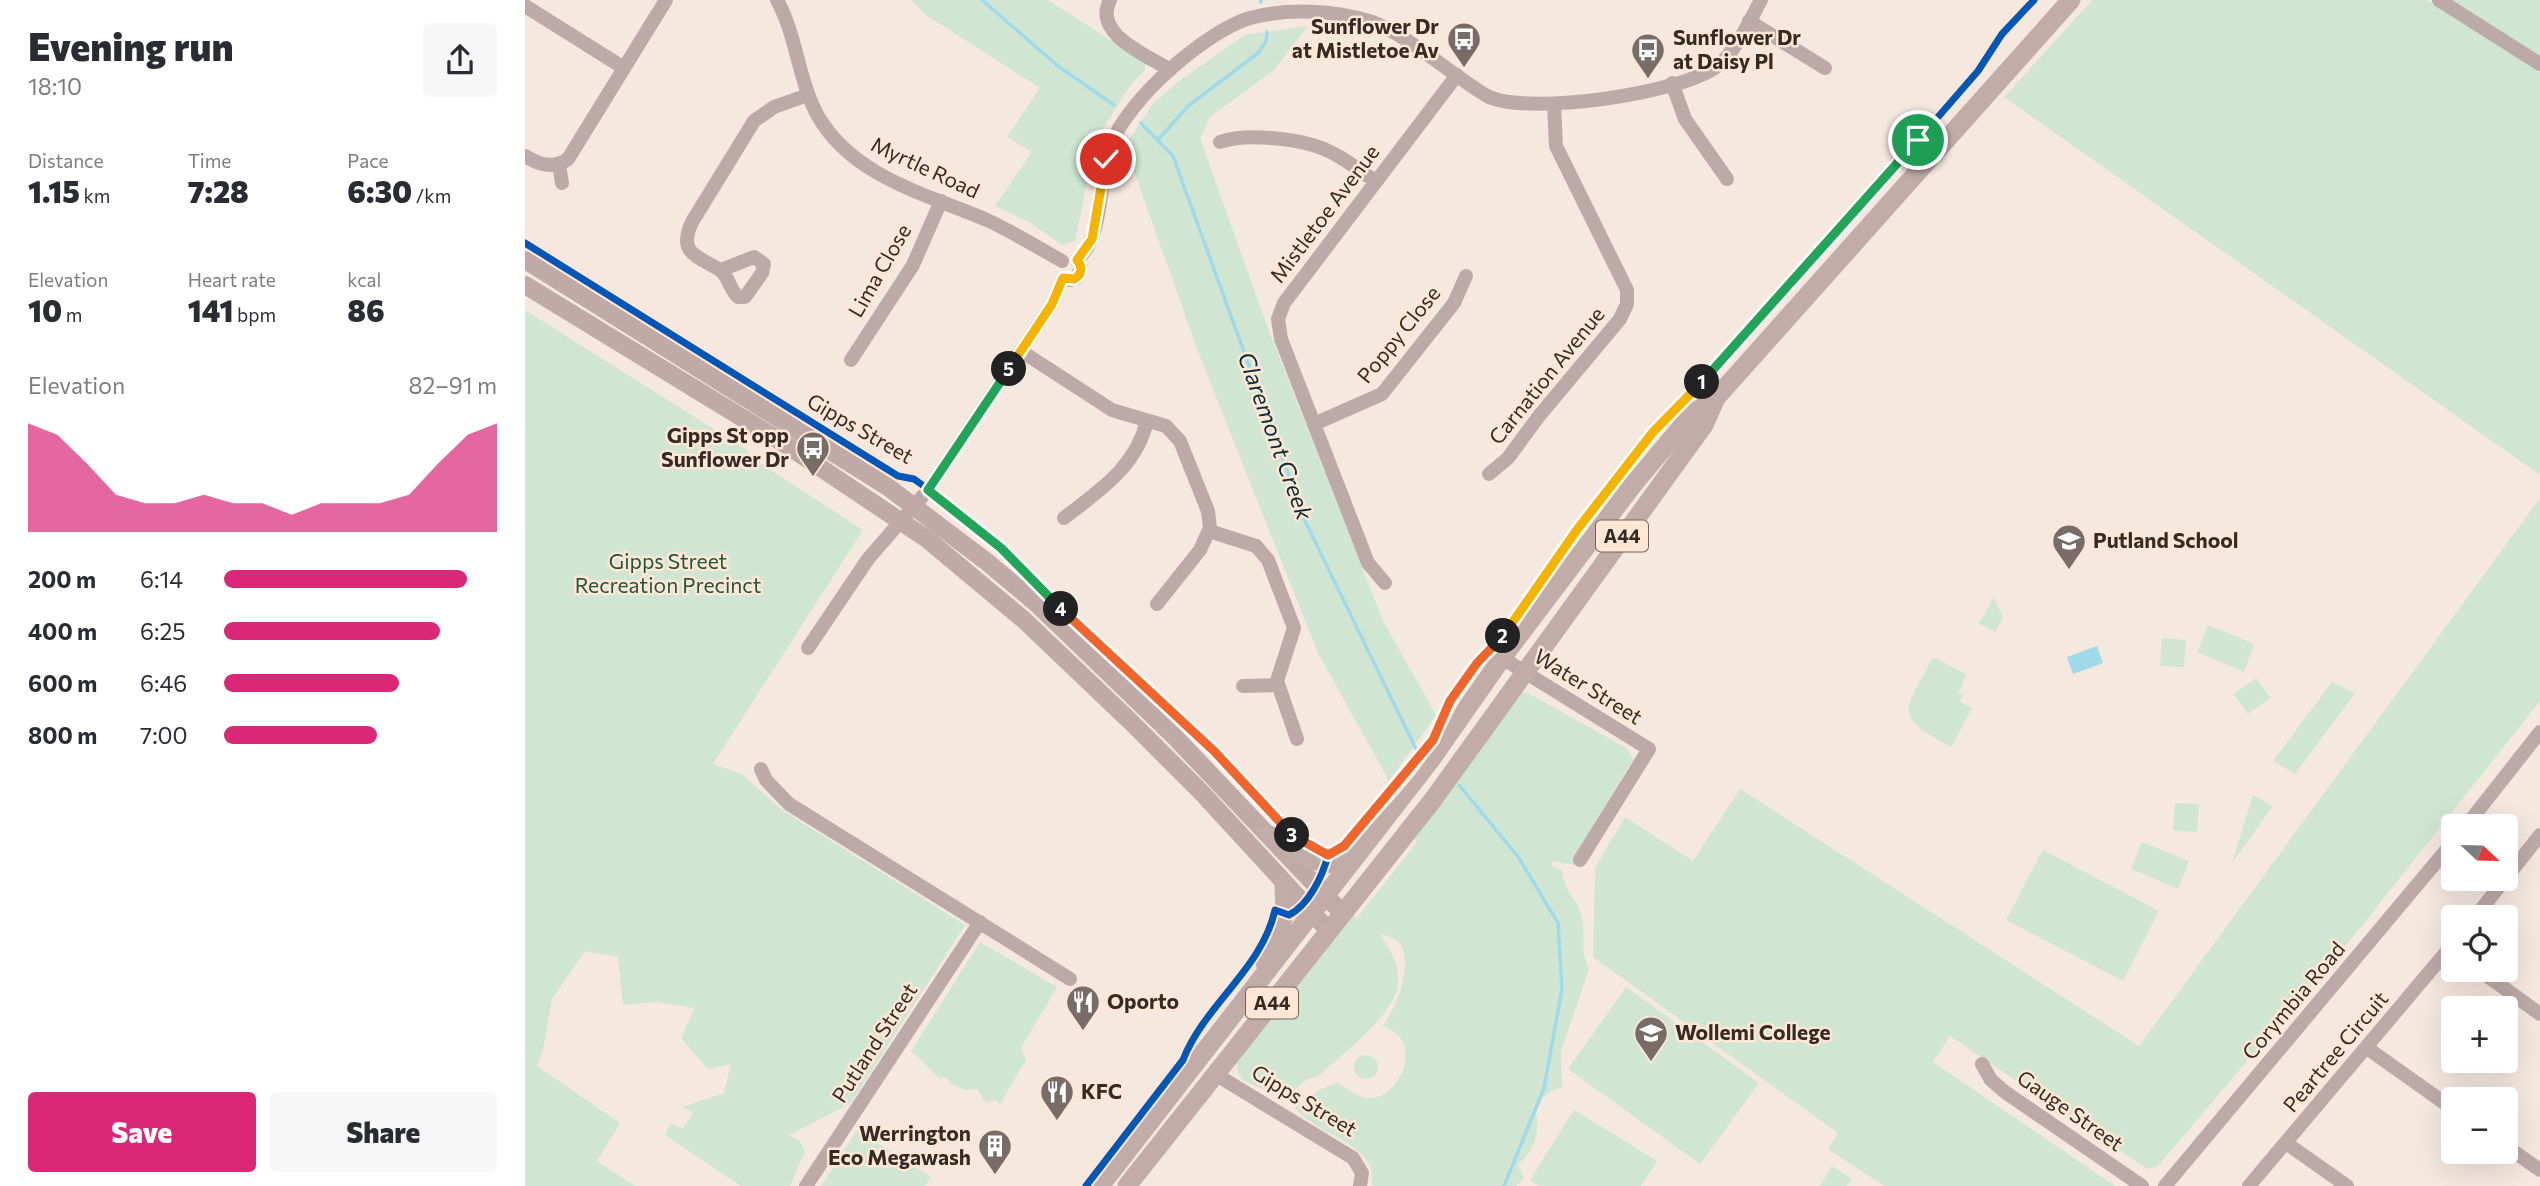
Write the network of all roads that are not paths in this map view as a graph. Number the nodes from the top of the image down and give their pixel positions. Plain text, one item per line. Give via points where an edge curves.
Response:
1 (666, 0) edge
2 (777, 0) edge
3 (1109, 0) edge
4 (1761, 0) edge
5 (2071, 0) edge
6 (2439, 0) edge
7 (525, 6) edge
8 (1322, 6) edge
9 (1749, 21) junction
10 (2540, 64) edge
11 (624, 68) junction
12 (1825, 68) dead end
13 (1170, 70) junction
14 (1457, 75) junction
15 (1672, 83) junction
16 (808, 95) junction
17 (1554, 105) junction
18 (1220, 142) dead end
19 (525, 156) edge
20 (559, 164) junction
21 (1727, 178) dead end
22 (1375, 181) junction
23 (562, 183) dead end
24 (941, 201) junction
25 (687, 245) junction
26 (671, 248) dead end
27 (525, 260) edge
28 (1070, 260) junction
29 (721, 270) dead end
30 (1466, 276) dead end
31 (525, 285) edge
32 (1021, 351) junction
33 (851, 360) dead end
34 (1716, 398) junction
35 (1147, 421) junction
36 (1314, 424) junction
37 (1489, 474) dead end
38 (915, 505) junction
39 (1064, 518) dead end
40 (901, 520) junction
41 (1209, 531) junction
42 (1385, 583) dead end
43 (1157, 604) dead end
44 (808, 648) dead end
45 (1502, 658) junction
46 (1526, 673) junction
47 (1277, 685) junction
48 (1243, 686) dead end
49 (2540, 732) edge
50 (1297, 739) dead end
51 (761, 769) dead end
52 (2475, 814) edge
53 (1269, 835) junction
54 (2540, 835) edge
55 (2535, 853) edge
56 (2441, 856) edge
57 (1580, 860) dead end
58 (1352, 861) junction
59 (2518, 868) edge
60 (1284, 885) junction
61 (2496, 891) edge
62 (1325, 896) junction
63 (2485, 905) edge
64 (1312, 914) junction
65 (1343, 915) junction
66 (979, 922) junction
67 (1329, 932) junction
68 (2441, 961) edge
69 (1070, 979) dead end
70 (2496, 982) edge
71 (1257, 983) junction
72 (2540, 1014) edge
73 (2367, 1048) junction
74 (1982, 1063) dead end
75 (1215, 1074) junction
76 (2441, 1100) edge
77 (2286, 1143) junction
78 (2518, 1154) edge
79 (2540, 1170) edge
80 (1361, 1180) edge
81 (806, 1186) edge
82 (1100, 1186) edge
83 (1127, 1186) edge
84 (2142, 1186) edge
85 (2165, 1186) edge
86 (2249, 1186) edge
87 (2347, 1186) edge

1 - 11 street
2 - 16 street, Myrtle Road
3 - 13 street via 1105,13 1110,29
4 - 9 street
5 - 34 highway, A44
6 - 10 street
7 - 11 street
8 - 13 street via 1239,22
8 - 14 street via 1377,25
9 - 12 street
9 - 15 street via 1715,68
11 - 20 street via 572,153
13 - 28 street via 1142,94 1115,134 1092,239
14 - 17 street via 1500,101
14 - 22 street, Mistletoe Avenue
15 - 17 street
15 - 21 street via 1685,119
16 - 24 street, Myrtle Road via 830,134 857,160
16 - 25 street via 768,110 754,121 692,222
17 - 37 street, Carnation Avenue via 1556,146 1627,290 1627,304 1620,319 1508,458
18 - 22 street via 1238,136 1310,144 1334,153
19 - 20 street via 537,163
20 - 23 street
22 - 36 street, Mistletoe Avenue via 1279,314 1280,339
24 - 28 street, Myrtle Road
24 - 33 street, Lima Close via 913,265
25 - 26 street
25 - 29 street via 702,262
27 - 38 main road, Gipps Street
28 - 32 street via 1059,270 1063,278 1052,304
30 - 36 street, Poppy Close via 1454,303 1383,394
31 - 40 main road
32 - 35 street via 1112,410
32 - 38 street
34 - 45 highway, A44 via 1692,414 1666,445
34 - 46 highway, A44 via 1704,425
35 - 39 street via 1141,442 1117,477
35 - 41 street via 1170,428 1180,440 1207,511
36 - 42 street, Mistletoe Avenue via 1368,563
38 - 40 street
38 - 53 main road, Gipps Street via 1037,604
40 - 44 street via 868,559
40 - 60 main road via 1024,620 1085,677 1202,793
41 - 43 street via 1200,551
41 - 47 street via 1256,546 1268,560 1294,628
45 - 46 street, Water Street
45 - 58 highway, A44
46 - 57 street, Water Street via 1649,750
46 - 65 highway, A44
47 - 48 street
47 - 50 street
49 - 52 street
51 - 66 street via 789,804
53 - 58 highway via 1322,864 1338,866
53 - 62 main road, Gipps Street
54 - 55 street
55 - 59 street
56 - 85 street, Corymbia Road
58 - 62 highway, A44
60 - 64 main road
60 - 71 highway via 1285,913
61 - 63 street
62 - 64 highway, A44
62 - 65 main road, Gipps Street
64 - 67 main road
64 - 71 highway, A44
65 - 67 highway, A44
66 - 69 street
66 - 81 street, Putland Street
67 - 75 highway, A44
68 - 73 street, Peartree Circuit
70 - 72 street
71 - 82 highway, A44
73 - 76 street
73 - 77 street, Peartree Circuit
74 - 84 street, Gauge Street via 1990,1080 2005,1093
75 - 80 street, Gipps Street via 1353,1158
75 - 83 highway, A44
77 - 86 street, Peartree Circuit
77 - 87 street
78 - 79 street

